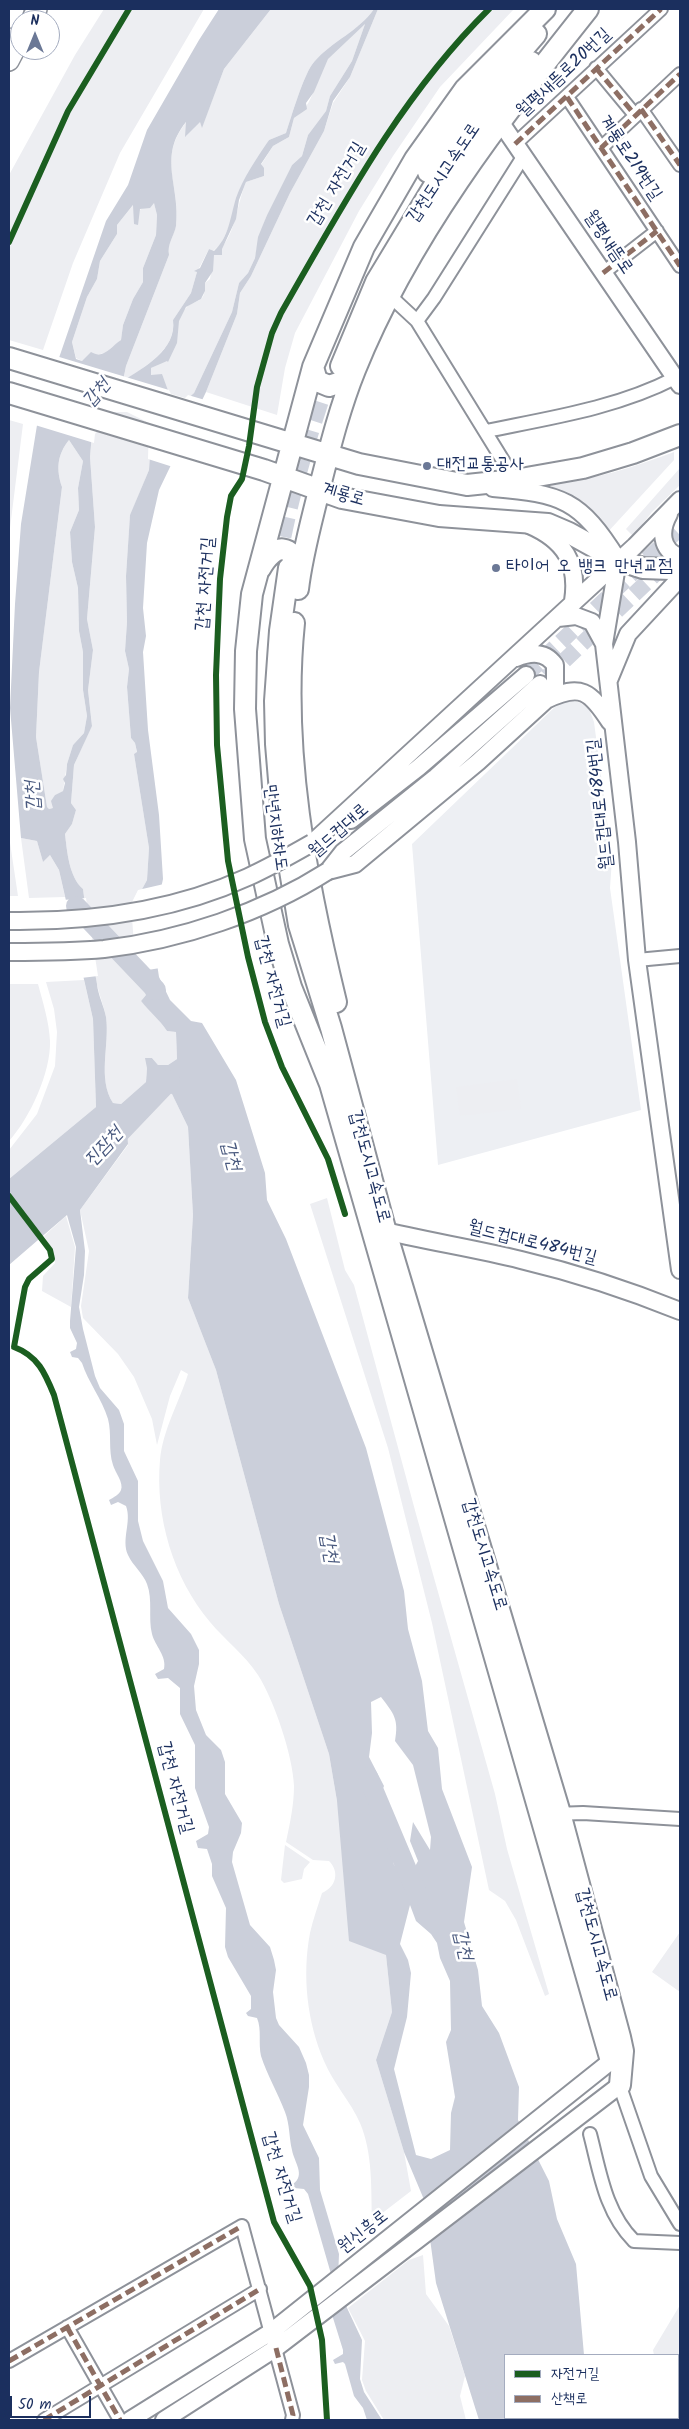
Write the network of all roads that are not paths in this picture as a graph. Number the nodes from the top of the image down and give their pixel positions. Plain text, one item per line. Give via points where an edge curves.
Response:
1 (14, 9) edge
2 (545, 9) edge
3 (556, 9) edge
4 (588, 9) edge
5 (661, 9) edge
6 (9, 18) edge
7 (596, 68) junction
8 (680, 74) edge
9 (566, 98) junction
10 (638, 112) junction
11 (501, 123) junction
12 (601, 148) junction
13 (519, 151) junction
14 (680, 164) edge
15 (657, 231) junction
16 (680, 266) edge
17 (603, 273) junction
18 (389, 295) junction
19 (417, 321) junction
20 (9, 358) edge
21 (335, 367) junction
22 (678, 382) edge
23 (9, 393) edge
24 (486, 431) junction
25 (680, 435) edge
26 (282, 442) junction
27 (328, 456) junction
28 (273, 473) junction
29 (515, 480) junction
30 (467, 486) junction
31 (319, 490) junction
32 (677, 503) edge
33 (516, 520) junction
34 (680, 557) edge
35 (618, 560) junction
36 (680, 567) edge
37 (281, 570) junction
38 (680, 578) edge
39 (573, 601) junction
40 (558, 618) junction
41 (604, 644) junction
42 (512, 660) junction
43 (526, 675) tunnel mouth
44 (540, 684) tunnel mouth
45 (608, 684) junction
46 (546, 700) junction
47 (613, 726) junction
48 (312, 844) junction
49 (328, 871) junction
50 (9, 921) edge
51 (9, 952) edge
52 (680, 956) edge
53 (637, 960) junction
54 (331, 1028) joint
55 (330, 1084) joint
56 (378, 1230) junction
57 (680, 1270) edge
58 (680, 1311) edge
59 (550, 1815) junction
60 (680, 1819) edge
61 (612, 2061) junction
62 (620, 2085) junction
63 (590, 2134) dead end
64 (680, 2224) edge
65 (680, 2243) edge
66 (260, 2289) junction
67 (67, 2327) junction
68 (271, 2332) junction
69 (276, 2348) junction
70 (9, 2360) edge
71 (101, 2387) junction
72 (44, 2420) edge
73 (120, 2420) edge
74 (130, 2420) edge
75 (164, 2420) edge
76 (292, 2420) edge

1 - 6 main road
2 - 21 main road via 465,89 415,159 364,247
3 - 21 main road, 갑천도시고속도로 via 467,114 426,175 373,267
4 - 11 main road
4 - 21 main road, 갑천도시고속도로 via 555,37 511,83 434,186 376,282
5 - 7 street, 월평새뜸로20번길
7 - 9 street, 월평새뜸로20번길
7 - 10 street
8 - 10 street
9 - 12 street, 계룡로219번길
9 - 13 street, 월평새뜸로20번길
10 - 12 street
10 - 14 street
11 - 13 street, 월평새뜸로
11 - 18 main road via 452,188
12 - 15 street, 계룡로219번길
13 - 17 street, 월평새뜸로
13 - 19 street, 월평새뜸로20번길 via 434,298
15 - 16 street, 계룡로219번길
15 - 17 street
17 - 22 street, 월평새뜸로
18 - 19 street
18 - 21 main road
19 - 24 street
20 - 26 main road, 계룡로
21 - 26 main road
21 - 27 main road
21 - 31 main road via 308,452
22 - 24 street via 576,413
23 - 28 main road, 계룡로
24 - 29 street
25 - 29 main road, 계룡로 via 583,468
26 - 27 main road, 계룡로
26 - 28 main road
27 - 30 main road, 계룡로
27 - 31 main road
28 - 31 main road, 계룡로
28 - 37 main road
29 - 30 main road, 계룡로
30 - 35 street via 547,494 575,506 595,526
31 - 33 main road, 계룡로 via 358,502 439,516
31 - 37 main road
32 - 34 street via 663,527 662,536 670,551
32 - 35 street
33 - 35 main road, 계룡로 via 548,524
33 - 39 street via 559,543 576,582
35 - 36 main road, 계룡로 via 643,568
35 - 39 street
35 - 41 street
37 - 54 main road, 만년지하차도 via 276,700 279,795 300,925
37 - 55 main road, 만년지하차도 via 269,622 265,694 270,826 291,928
38 - 45 street via 628,634
39 - 40 street
40 - 41 street via 576,616 592,622
40 - 42 street
41 - 45 street, 월드컵대로484번길
42 - 46 street via 539,653 552,660 555,687
42 - 48 street
43 - 48 street, 월드컵대로 via 418,768 334,834
44 - 49 street, 월드컵대로 via 436,777 343,852
45 - 47 street, 월드컵대로484번길
46 - 47 street via 565,691 577,690 601,706
46 - 49 street via 478,762 355,864
47 - 53 street, 월드컵대로484번길
48 - 50 street, 월드컵대로, bridge via 246,878 158,907 92,919
49 - 51 street, 월드컵대로, bridge via 258,908 166,938 104,949
52 - 53 street
53 - 57 street, 월드컵대로484번길
54 - 56 main road, 갑천도시고속도로
55 - 56 main road, 갑천도시고속도로
56 - 58 street, 월드컵대로484번길 via 576,1274
56 - 59 main road, 갑천도시고속도로
59 - 60 street
59 - 61 main road, 갑천도시고속도로
59 - 62 main road, 갑천도시고속도로 via 620,2037 623,2051
61 - 62 street
61 - 68 street, 원신흥로
62 - 64 street via 650,2176
62 - 69 street
63 - 65 street via 608,2206 620,2228 634,2241
66 - 67 street via 242,2226
66 - 68 street
66 - 71 street
67 - 70 street
67 - 71 street
68 - 69 street
68 - 74 street, 원신흥로
69 - 75 street
69 - 76 street
71 - 72 street
71 - 73 street

